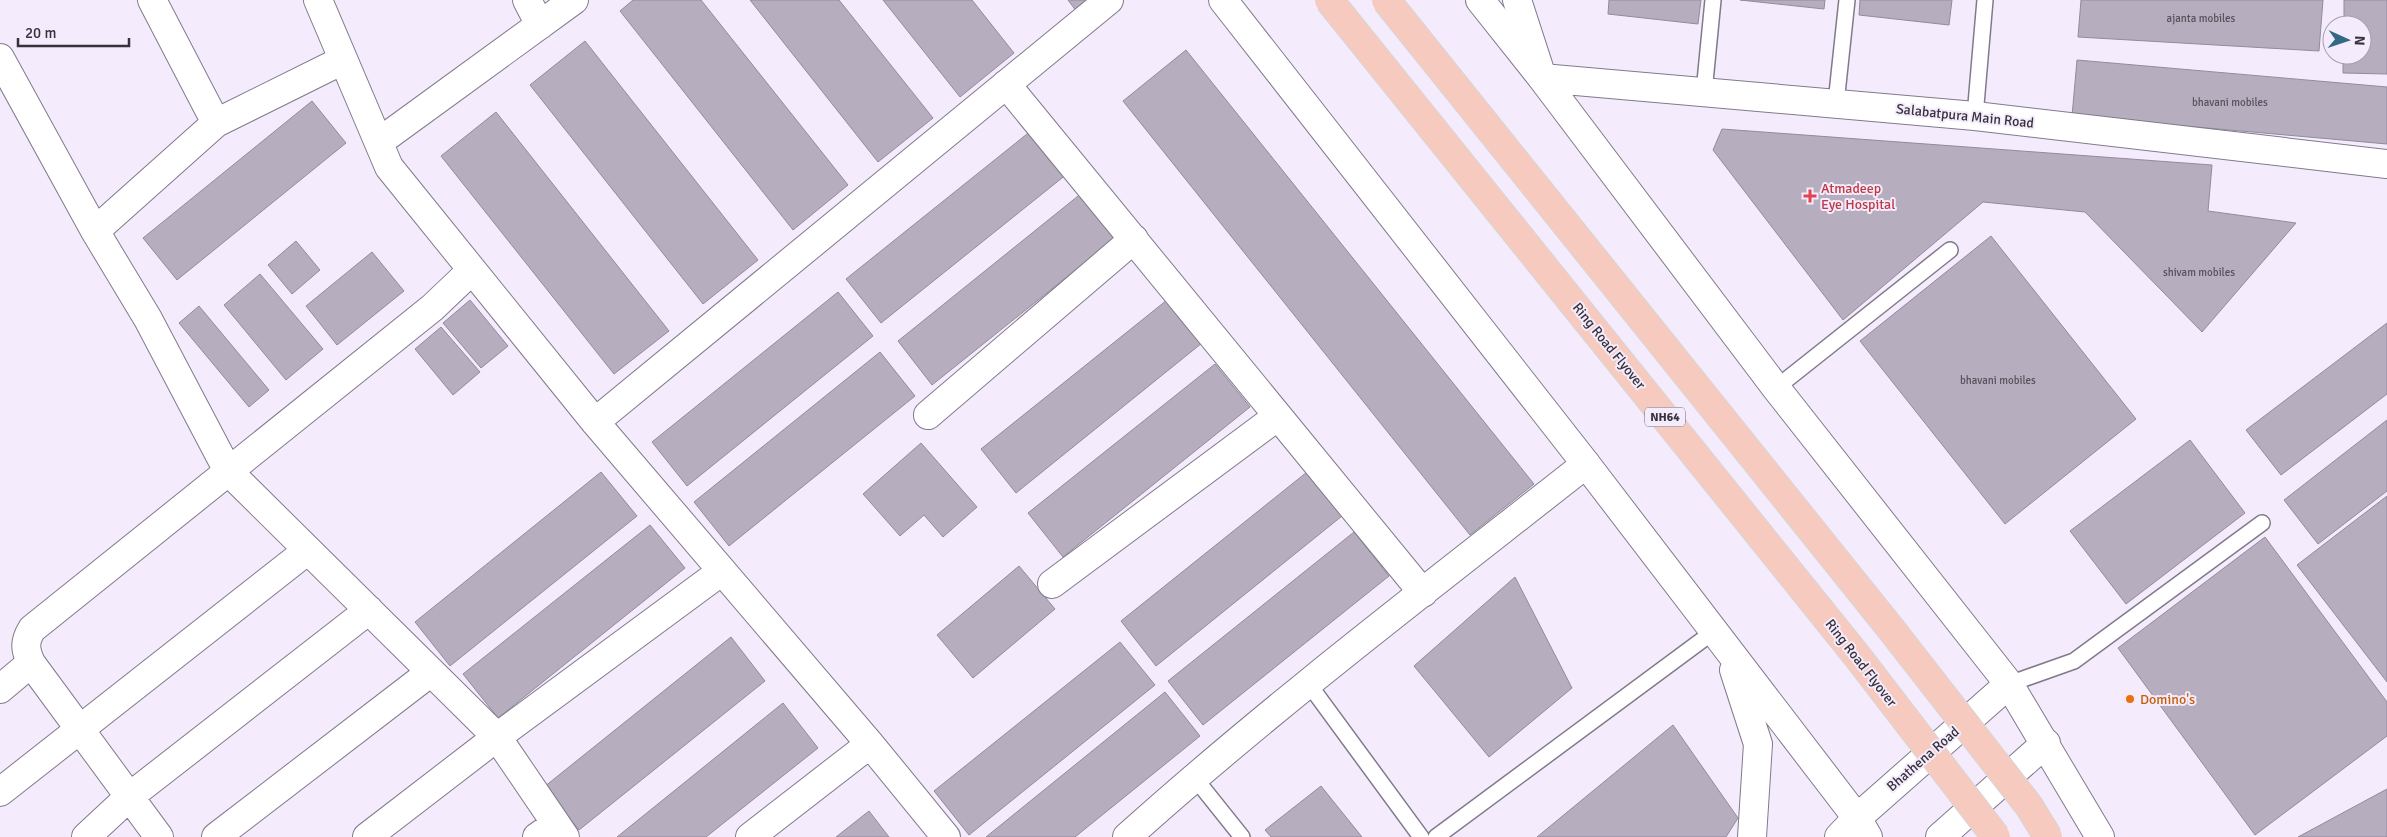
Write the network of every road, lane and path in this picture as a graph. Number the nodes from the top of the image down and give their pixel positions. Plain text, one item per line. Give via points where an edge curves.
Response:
1 (152, 0) edge
2 (318, 0) edge
3 (527, 0) edge
4 (574, 0) edge
5 (1109, 0) edge
6 (1223, 0) edge
7 (1329, 0) edge
8 (1386, 0) edge
9 (1480, 0) edge
10 (1517, 0) edge
11 (1713, 0) edge
12 (1847, 0) edge
13 (1985, 0) edge
14 (540, 25) junction
15 (0, 58) edge
16 (343, 60) junction
17 (1542, 78) junction
18 (1006, 84) junction
19 (1704, 92) junction
20 (1836, 103) junction
21 (1975, 116) junction
22 (216, 123) junction
23 (379, 142) junction
24 (2387, 164) edge
25 (95, 231) junction
26 (1134, 239) junction
27 (1950, 250) dead end
28 (472, 270) junction
29 (1776, 388) junction
30 (928, 415) dead end
31 (1278, 416) junction
32 (595, 422) junction
33 (1586, 464) junction
34 (228, 471) junction
35 (2262, 523) dead end
36 (308, 550) junction
37 (722, 571) junction
38 (1052, 584) dead end
39 (1423, 592) junction
40 (369, 610) junction
41 (1721, 642) junction
42 (31, 663) junction
43 (431, 672) junction
44 (1308, 683) junction
45 (2009, 684) junction
46 (0, 689) edge
47 (80, 729) junction
48 (496, 736) junction
49 (2046, 743) junction
50 (870, 744) junction
51 (1194, 777) junction
52 (0, 792) edge
53 (129, 797) junction
54 (1855, 831) edge
55 (553, 833) edge
56 (86, 837) edge
57 (159, 837) edge
58 (216, 837) edge
59 (368, 837) edge
60 (750, 837) edge
61 (946, 837) edge
62 (1127, 837) edge
63 (1242, 837) edge
64 (1421, 837) edge
65 (1436, 837) edge
66 (1752, 837) edge
67 (1940, 837) edge
68 (1996, 837) edge
69 (2048, 837) edge
70 (2100, 837) edge

1 - 22 street
2 - 16 street
3 - 14 street
4 - 14 street
5 - 18 street
6 - 33 street
7 - 68 highway, Ring Road Flyover / NH64, bridge via 1851,649
8 - 69 highway, bridge via 1891,629 2029,806
9 - 17 street
10 - 17 street
11 - 19 lane
12 - 20 lane
13 - 21 lane
14 - 23 street
15 - 25 street
16 - 22 street
16 - 23 street
17 - 19 street, Salabatpura Main Road
17 - 29 street
18 - 26 street
18 - 32 street
19 - 20 street, Salabatpura Main Road
20 - 21 street, Salabatpura Main Road
21 - 24 street, Salabatpura Main Road
22 - 25 street
23 - 28 street via 389,167
25 - 34 street via 148,319
26 - 30 street
26 - 31 street
27 - 29 lane
28 - 32 street
28 - 34 street via 432,308
29 - 45 street
31 - 38 street
31 - 39 street
32 - 37 street
33 - 39 street
33 - 41 street
34 - 36 street
34 - 42 street via 32,629 25,648
35 - 45 lane via 2074,661
36 - 40 street
36 - 47 street
37 - 48 street
37 - 50 street
39 - 44 street
40 - 43 street
40 - 53 street
41 - 54 street
41 - 65 lane
41 - 66 street via 1758,744
42 - 46 street
42 - 47 street
43 - 48 street
43 - 58 street
44 - 51 street
44 - 64 lane
45 - 49 street
45 - 54 street, Bhathena Road
47 - 52 street
47 - 53 street
48 - 55 street
48 - 59 street
49 - 67 street
49 - 70 street
50 - 60 street
50 - 61 street
51 - 62 street
51 - 63 lane
53 - 56 street
53 - 57 street

